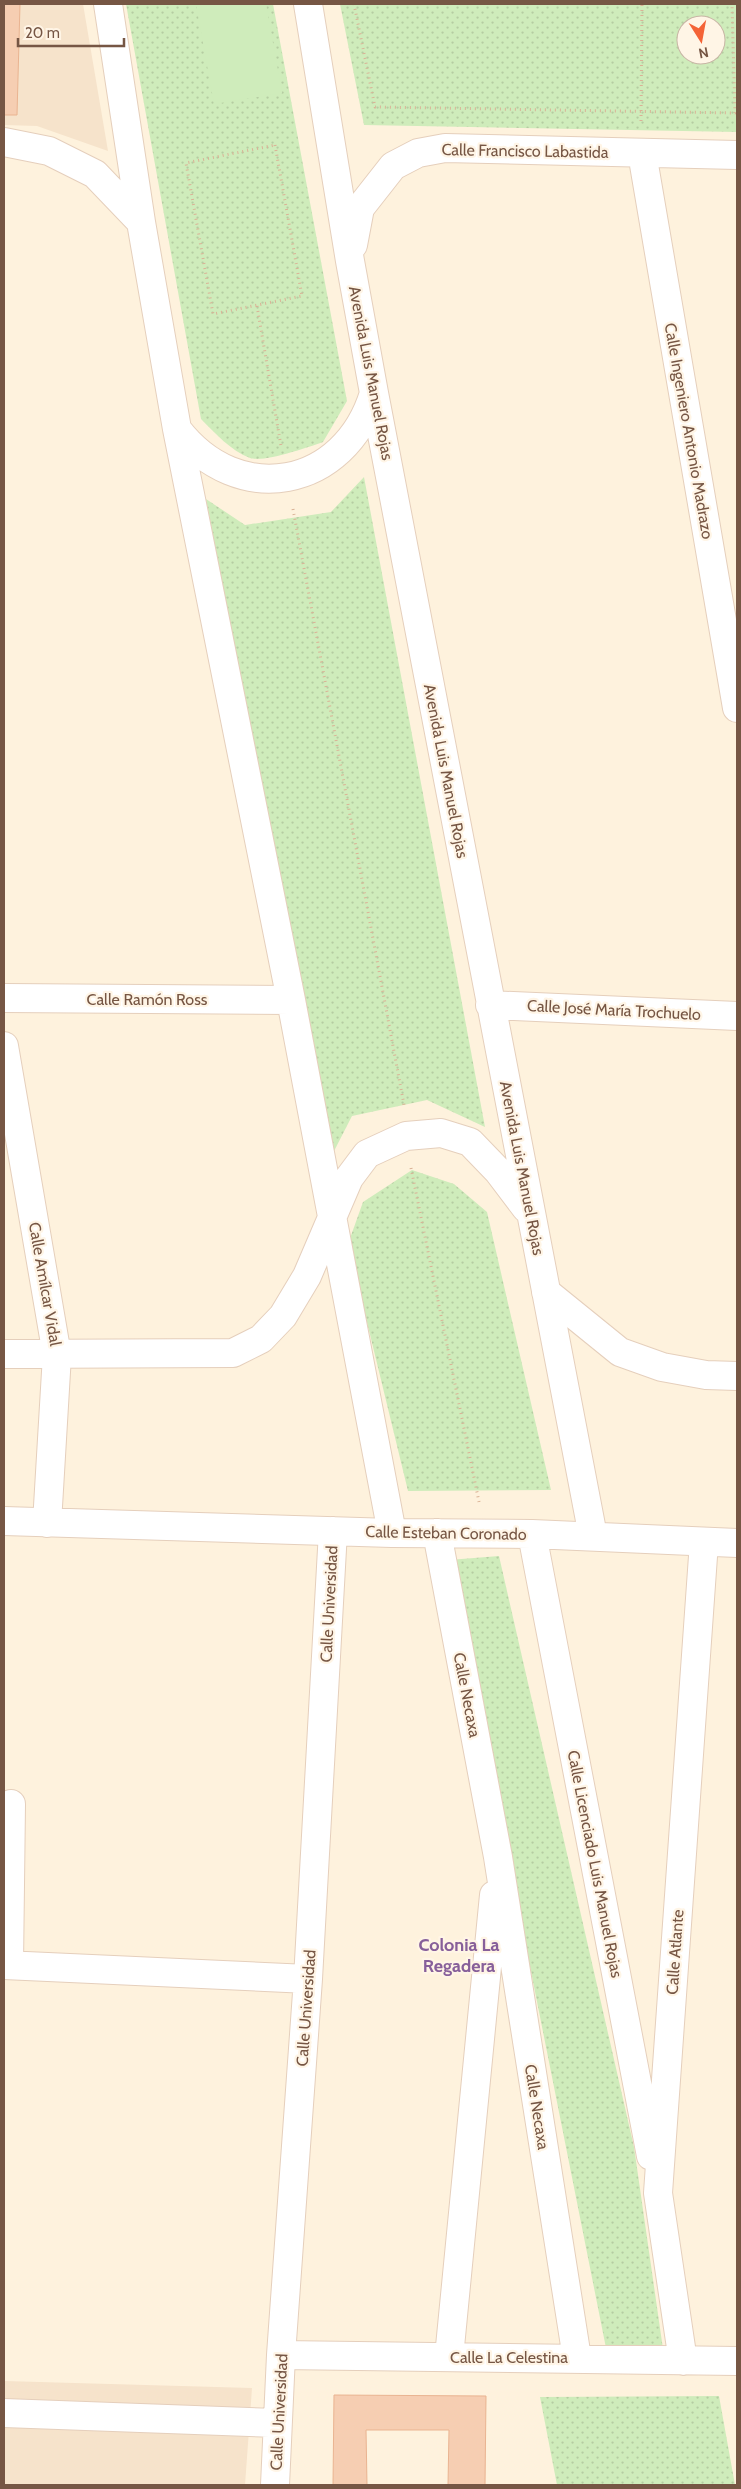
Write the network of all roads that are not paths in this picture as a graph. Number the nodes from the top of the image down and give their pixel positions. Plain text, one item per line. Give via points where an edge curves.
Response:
1 (108, 4) edge
2 (308, 4) edge
3 (641, 141) junction
4 (4, 142) edge
5 (737, 155) edge
6 (141, 222) junction
7 (350, 261) junction
8 (374, 393) junction
9 (177, 430) junction
10 (737, 708) edge
11 (4, 998) edge
12 (291, 1000) junction
13 (490, 1005) junction
14 (737, 1016) edge
15 (4, 1046) edge
16 (530, 1214) junction
17 (332, 1220) junction
18 (546, 1292) junction
19 (4, 1354) edge
20 (57, 1355) junction
21 (737, 1376) edge
22 (4, 1521) edge
23 (48, 1523) junction
24 (333, 1531) junction
25 (392, 1533) junction
26 (437, 1533) junction
27 (532, 1534) junction
28 (593, 1536) junction
29 (704, 1542) junction
30 (737, 1543) edge
31 (11, 1804) dead end
32 (498, 1856) junction
33 (6, 1965) edge
34 (308, 1979) junction
35 (658, 2193) junction
36 (281, 2355) junction
37 (449, 2357) junction
38 (577, 2358) junction
39 (683, 2361) junction
40 (737, 2361) edge
41 (4, 2413) edge
42 (277, 2423) junction
43 (275, 2485) edge

1 - 6 street
2 - 7 street, Avenida Luis Manuel Rojas
3 - 5 street, Calle Francisco Labastida
3 - 7 street, Calle Francisco Labastida via 445,148 418,153 393,166 360,208
3 - 10 street, Calle Ingeniero Antonio Madrazo
4 - 6 street via 49,151 96,174
6 - 9 street
7 - 8 street, Avenida Luis Manuel Rojas
8 - 9 street via 364,420 344,448 308,471 287,477 266,479 224,470 206,460
8 - 13 street, Avenida Luis Manuel Rojas
9 - 12 street
11 - 12 street, Calle Ramón Ross
12 - 17 street
13 - 14 street, Calle José María Trochuelo
13 - 16 street, Avenida Luis Manuel Rojas
15 - 20 street, Calle Amílcar Vidal
16 - 17 street via 498,1171 470,1142 441,1133 406,1136 366,1154 349,1178
16 - 18 street, Avenida Luis Manuel Rojas
17 - 20 street via 307,1276 283,1316 261,1340 233,1353
17 - 25 street
18 - 21 street via 620,1352 662,1368
18 - 28 street, Avenida Luis Manuel Rojas
19 - 20 street
20 - 23 street, Calle Amílcar Vidal
22 - 23 street, Calle Esteban Coronado
23 - 24 street, Calle Esteban Coronado
24 - 25 street, Calle Esteban Coronado
24 - 34 street, Calle Universidad
25 - 26 street, Calle Esteban Coronado
26 - 27 street, Calle Esteban Coronado
26 - 32 street, Calle Necaxa
27 - 28 street, Calle Esteban Coronado
27 - 35 street, Calle Licenciado Luis Manuel Rojas
28 - 29 street, Calle Esteban Coronado
29 - 30 street, Calle Esteban Coronado
29 - 35 street, Calle Atlante
31 - 33 street
32 - 37 street, Calle Necaxa
32 - 38 street, Calle Necaxa
33 - 34 street
34 - 36 street, Calle Universidad
35 - 39 street, Calle Atlante
36 - 37 street, Calle La Celestina
36 - 42 street, Calle Universidad
37 - 38 street, Calle La Celestina
38 - 39 street, Calle La Celestina
39 - 40 street, Calle La Celestina
41 - 42 street
42 - 43 street, Calle Universidad

